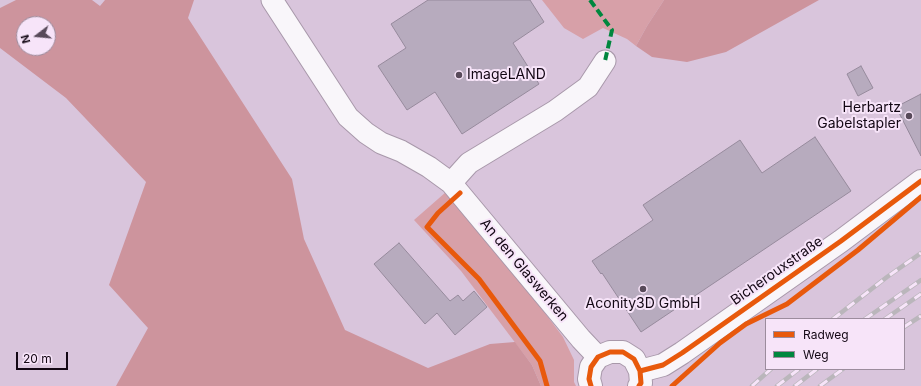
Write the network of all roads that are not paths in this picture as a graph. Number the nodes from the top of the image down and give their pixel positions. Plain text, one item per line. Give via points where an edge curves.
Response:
1 (272, 0) edge
2 (605, 61) dead end
3 (921, 181) edge
4 (451, 183) junction
5 (598, 357) junction
6 (640, 378) edge
7 (591, 386) edge

1 - 4 street, An den Glaswerken via 348,117 366,134 429,167
2 - 4 street via 588,87 555,111 469,163
3 - 6 street, Bicherouxstraße via 682,353
4 - 5 street, An den Glaswerken
5 - 6 street, Bicherouxstraße via 610,352 623,352 634,359
5 - 7 street via 591,367

